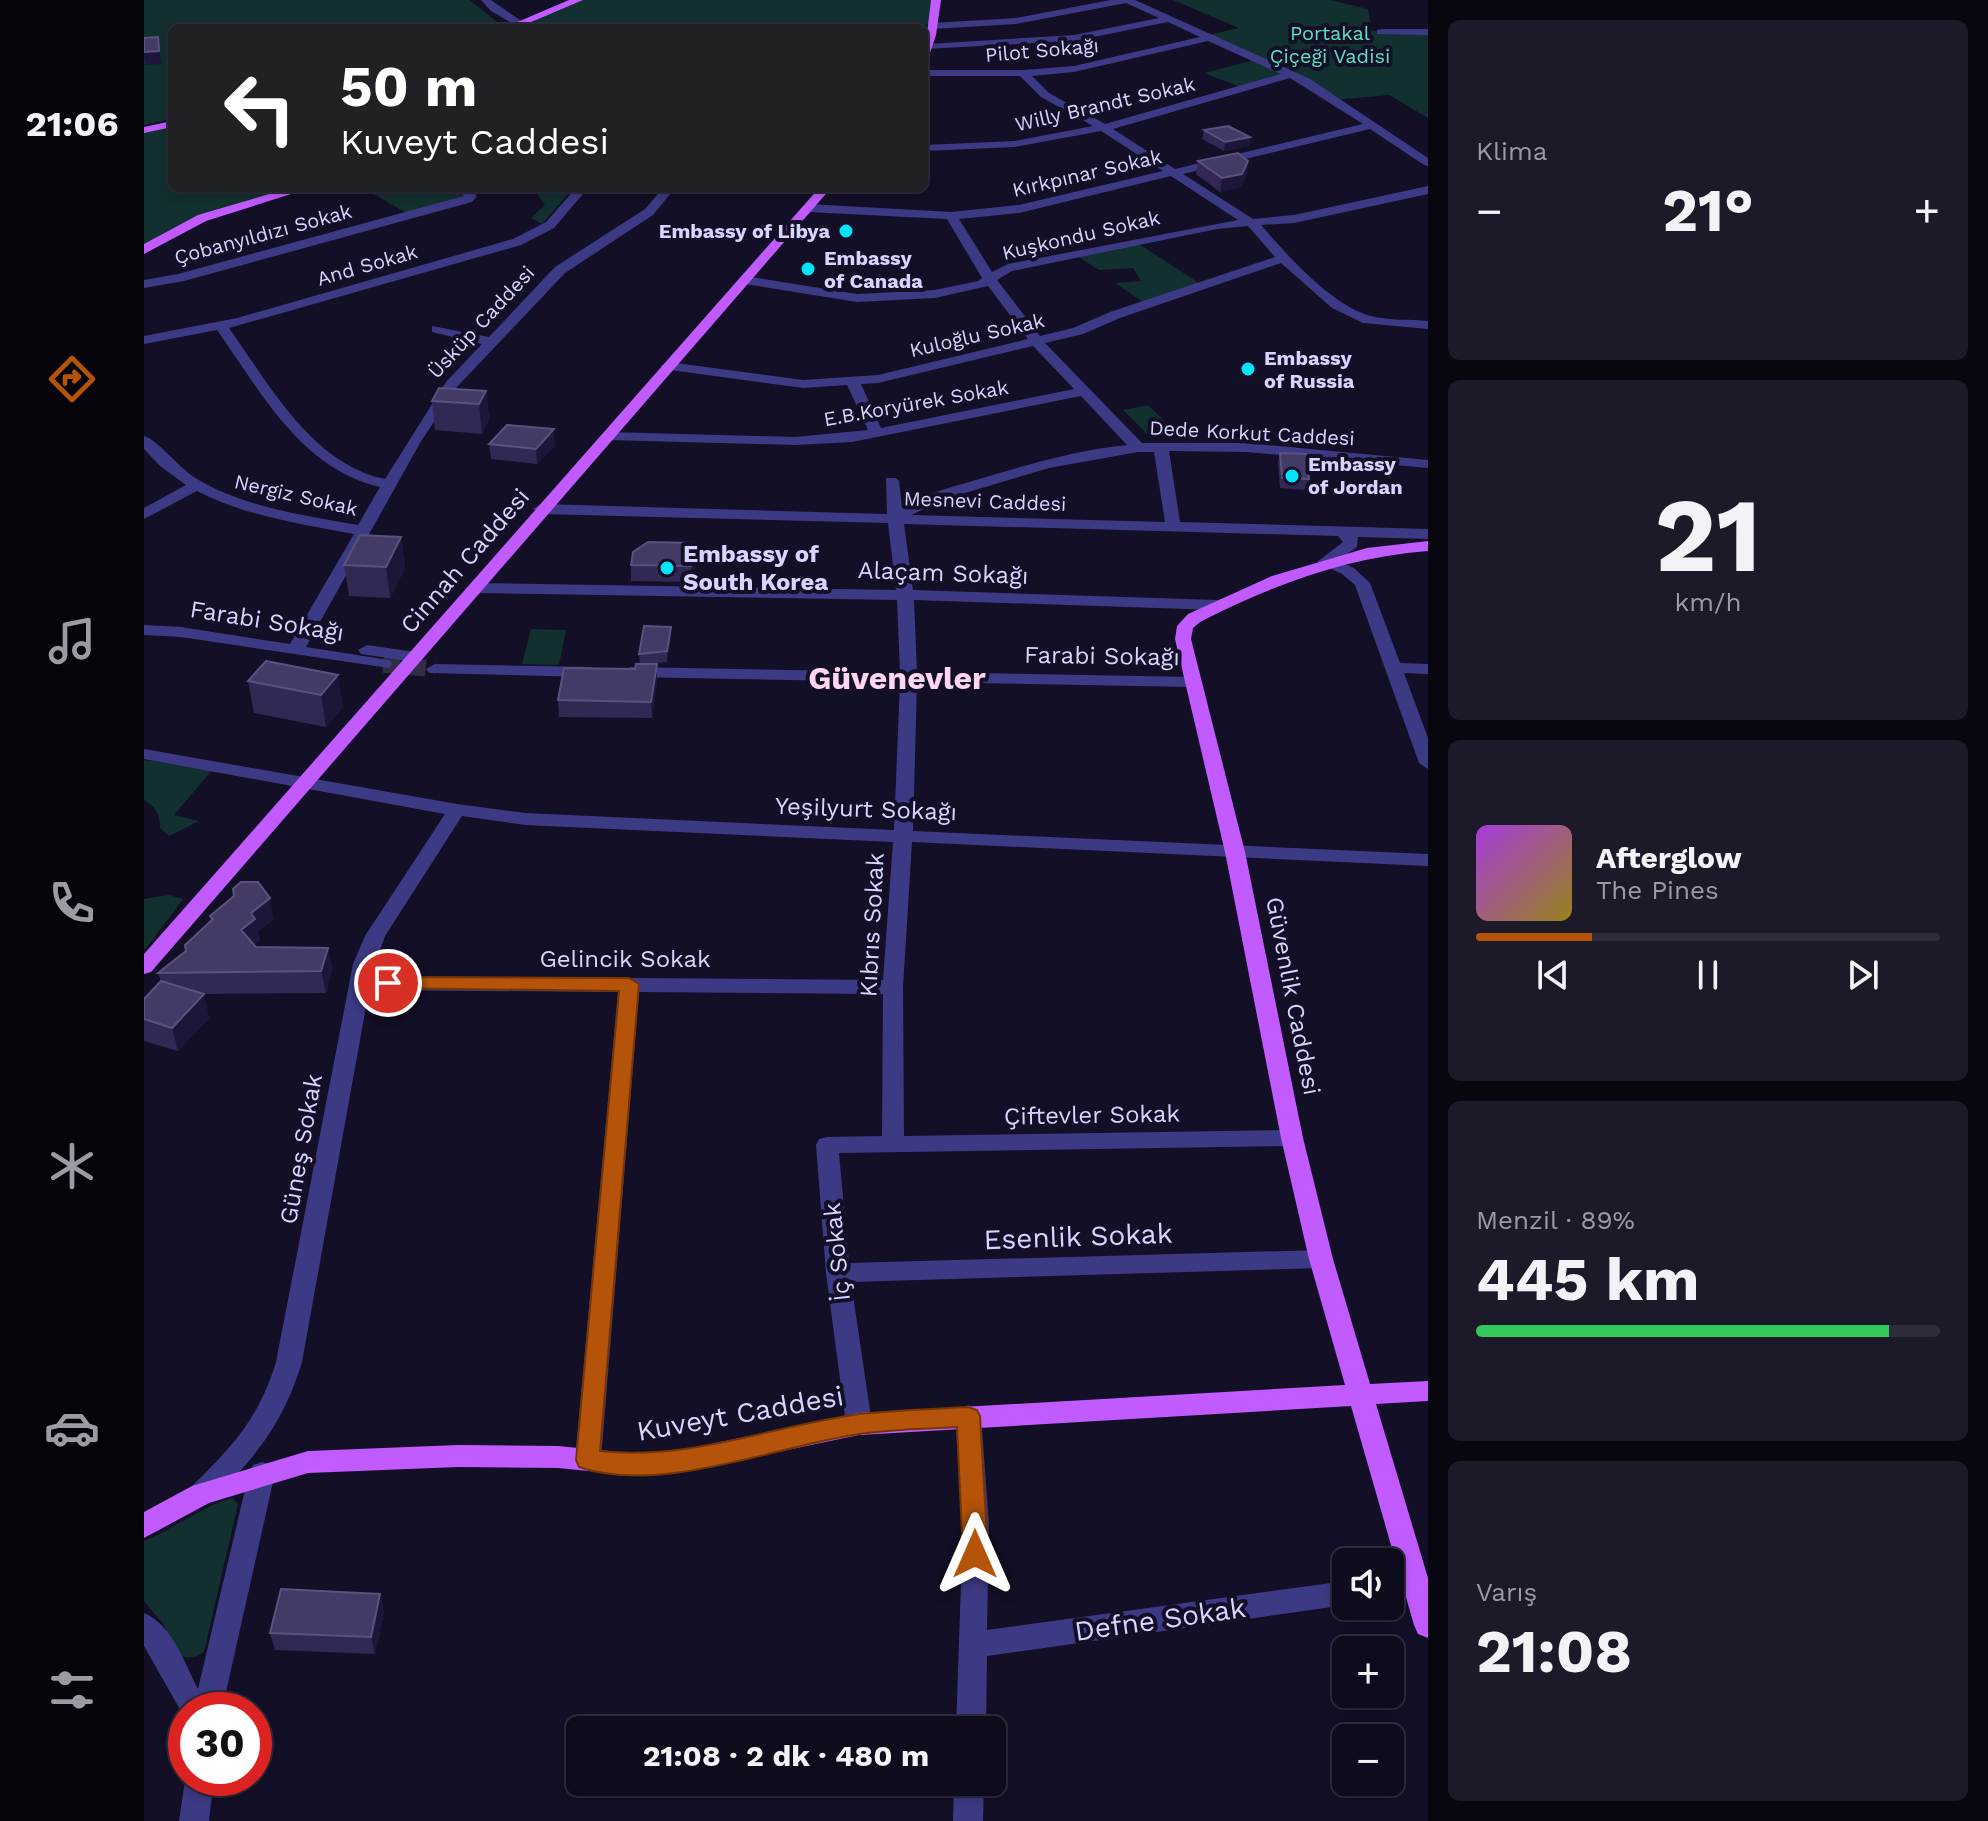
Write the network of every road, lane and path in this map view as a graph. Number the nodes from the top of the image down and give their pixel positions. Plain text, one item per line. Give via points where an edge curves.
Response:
1 (486, 0) edge
2 (578, 0) edge
3 (936, 0) edge
4 (1126, 0) edge
5 (1170, 19) junction
6 (519, 23) joint
7 (933, 26) junction
8 (1381, 32) dead end
9 (1428, 32) edge
10 (1208, 38) junction
11 (928, 44) edge
12 (928, 51) edge
13 (928, 73) edge
14 (1023, 73) junction
15 (1291, 74) junction
16 (168, 125) edge
17 (1101, 126) junction
18 (1370, 126) junction
19 (144, 132) edge
20 (168, 132) edge
21 (928, 148) edge
22 (1428, 163) edge
23 (1173, 172) junction
24 (1428, 190) edge
25 (286, 192) edge
26 (467, 192) edge
27 (579, 192) edge
28 (666, 192) edge
29 (822, 192) edge
30 (808, 208) junction
31 (951, 216) junction
32 (1253, 224) junction
33 (144, 250) edge
34 (1283, 258) junction
35 (745, 280) junction
36 (990, 280) junction
37 (144, 284) edge
38 (1428, 325) edge
39 (221, 326) junction
40 (437, 329) dead end
41 (144, 340) edge
42 (491, 342) junction
43 (1037, 342) junction
44 (668, 366) junction
45 (853, 383) junction
46 (1085, 391) junction
47 (877, 434) junction
48 (608, 436) junction
49 (144, 440) edge
50 (1161, 447) junction
51 (1138, 448) junction
52 (1428, 464) edge
53 (891, 481) dead end
54 (390, 485) junction
55 (195, 486) junction
56 (541, 509) junction
57 (144, 514) edge
58 (894, 519) junction
59 (1173, 526) junction
60 (364, 531) junction
61 (1342, 532) junction
62 (1424, 537) edge
63 (1325, 562) junction
64 (474, 588) junction
65 (905, 595) junction
66 (1217, 605) junction
67 (144, 630) edge
68 (299, 645) junction
69 (415, 657) junction
70 (383, 664) tunnel mouth
71 (1394, 668) junction
72 (435, 669) tunnel mouth
73 (1428, 669) edge
74 (909, 676) junction
75 (1192, 682) junction
76 (144, 754) edge
77 (1428, 763) edge
78 (304, 782) junction
79 (457, 810) junction
80 (903, 836) junction
81 (1235, 852) junction
82 (1428, 860) edge
83 (144, 967) edge
84 (358, 983) junction
85 (629, 984) junction
86 (893, 987) junction
87 (1292, 1138) junction
88 (893, 1144) junction
89 (1321, 1259) junction
90 (838, 1273) junction
91 (1428, 1391) edge
92 (1361, 1395) junction
93 (968, 1416) junction
94 (859, 1424) junction
95 (588, 1460) junction
96 (262, 1473) junction
97 (201, 1494) junction
98 (144, 1526) edge
99 (1395, 1548) edge
100 (1404, 1587) edge
101 (1332, 1595) edge
102 (1428, 1625) edge
103 (144, 1626) edge
104 (973, 1645) junction
105 (184, 1692) edge
106 (212, 1692) edge
107 (971, 1716) edge
108 (197, 1796) edge
109 (969, 1796) edge
110 (194, 1821) edge
111 (968, 1821) edge

1 - 6 street
2 - 6 main road
3 - 7 main road
4 - 5 street
4 - 7 street via 1042,18
5 - 10 street
5 - 12 street via 1074,38
7 - 11 main road
8 - 9 street
10 - 14 street, Pilot Sokağı via 1106,64
10 - 15 street
13 - 14 street, Pilot Sokağı
14 - 17 street via 1045,95
15 - 17 street, Willy Brandt Sokak
15 - 18 street
16 - 19 main road
17 - 21 street, Willy Brandt Sokak via 993,147
17 - 23 street
18 - 22 street
18 - 23 street, Kırkpınar Sokak
19 - 20 main road
23 - 31 street, Kırkpınar Sokak via 1019,209
23 - 32 street
24 - 32 street, Kuşkondu Sokak
25 - 33 main road via 204,215
26 - 37 street, Çobanyıldızı Sokak via 468,199
27 - 39 street, And Sokak via 550,225 517,242
28 - 42 street, Üsküp Caddesi via 649,212 560,270
29 - 30 main road, Cinnah Caddesi
30 - 31 street, Kırkpınar Sokak
30 - 35 main road, Cinnah Caddesi
31 - 36 street
32 - 34 street
32 - 36 street, Kuşkondu Sokak via 1217,225 1008,268
34 - 38 street via 1352,314
34 - 43 street, Kuloğlu Sokak
35 - 36 street, Kuşkondu Sokak via 877,298 935,294
35 - 44 main road, Cinnah Caddesi
36 - 43 street
39 - 41 street, And Sokak
39 - 54 street via 317,449 358,477
40 - 42 street
42 - 54 street, Üsküp Caddesi via 438,401
43 - 45 street, Kuloğlu Sokak
43 - 46 street
44 - 45 street, Kuloğlu Sokak via 777,382
44 - 48 main road, Cinnah Caddesi
45 - 47 street
46 - 47 street, E.B.Koryürek Sokak
46 - 51 street
47 - 48 street, E.B.Koryürek Sokak via 795,441
48 - 56 main road, Cinnah Caddesi
49 - 55 street, Nergiz Sokak
50 - 51 street, Dede Korkut Caddesi
50 - 52 street, Dede Korkut Caddesi
50 - 59 street
51 - 58 street, Dede Korkut Caddesi via 1018,472 920,502
53 - 58 street, Kıbrıs Sokak
54 - 60 street, Üsküp Caddesi
55 - 57 street
55 - 60 street, Nergiz Sokak via 267,513
56 - 58 street, Mesnevi Caddesi
56 - 64 main road, Cinnah Caddesi
58 - 59 street, Mesnevi Caddesi
58 - 65 street, Kıbrıs Sokak
59 - 61 street, Mesnevi Caddesi
60 - 68 street, Üsküp Caddesi
61 - 62 street, Mesnevi Caddesi
61 - 63 street via 1351,544
62 - 63 main road, Güvenlik Caddesi
63 - 66 main road, Güvenlik Caddesi
63 - 71 street via 1362,583
64 - 65 street, Alaçam Sokağı
64 - 69 main road, Cinnah Caddesi
65 - 66 street, Alaçam Sokağı
65 - 74 street, Kıbrıs Sokak
66 - 75 main road, Güvenlik Caddesi via 1185,626
67 - 68 street, Farabi Sokağı
68 - 69 street
68 - 70 street, Farabi Sokağı
69 - 78 main road, Cinnah Caddesi
71 - 73 street
71 - 77 street
72 - 74 street, Farabi Sokağı
74 - 75 street, Farabi Sokağı
74 - 80 street, Kıbrıs Sokak
75 - 81 main road, Güvenlik Caddesi
76 - 78 street, Yeşilyurt Sokağı
78 - 79 street, Yeşilyurt Sokağı
78 - 83 main road, Cinnah Caddesi
79 - 80 street, Yeşilyurt Sokağı via 575,823
79 - 84 street, Güneş Sokak via 375,936
80 - 81 street, Yeşilyurt Sokağı
80 - 86 street, Kıbrıs Sokak
81 - 82 street, Yeşilyurt Sokağı
81 - 87 main road, Güvenlik Caddesi
84 - 85 street, Gelincik Sokak
84 - 97 street, Güneş Sokak via 281,1392 262,1431
85 - 86 street, Gelincik Sokak
85 - 95 street
86 - 88 street, Kıbrıs Sokak
87 - 88 street, Çiftevler Sokak
87 - 89 main road, Güvenlik Caddesi
88 - 90 street, İç Sokak via 827,1145
89 - 90 street, Esenlik Sokak
89 - 92 main road, Güvenlik Caddesi
90 - 94 street, İç Sokak
91 - 92 main road, Kuveyt Caddesi
92 - 93 main road, Kuveyt Caddesi
92 - 99 main road, Güvenlik Caddesi
93 - 94 main road, Kuveyt Caddesi
93 - 104 street via 976,1524
94 - 95 main road, Kuveyt Caddesi via 678,1462
95 - 96 main road, Kuveyt Caddesi via 343,1459
96 - 97 main road, Kuveyt Caddesi
96 - 106 street
97 - 98 main road, Kuveyt Caddesi
100 - 102 main road, Güvenlik Caddesi
101 - 104 street, Defne Sokak
103 - 105 street
104 - 107 street
108 - 110 street
109 - 111 street

